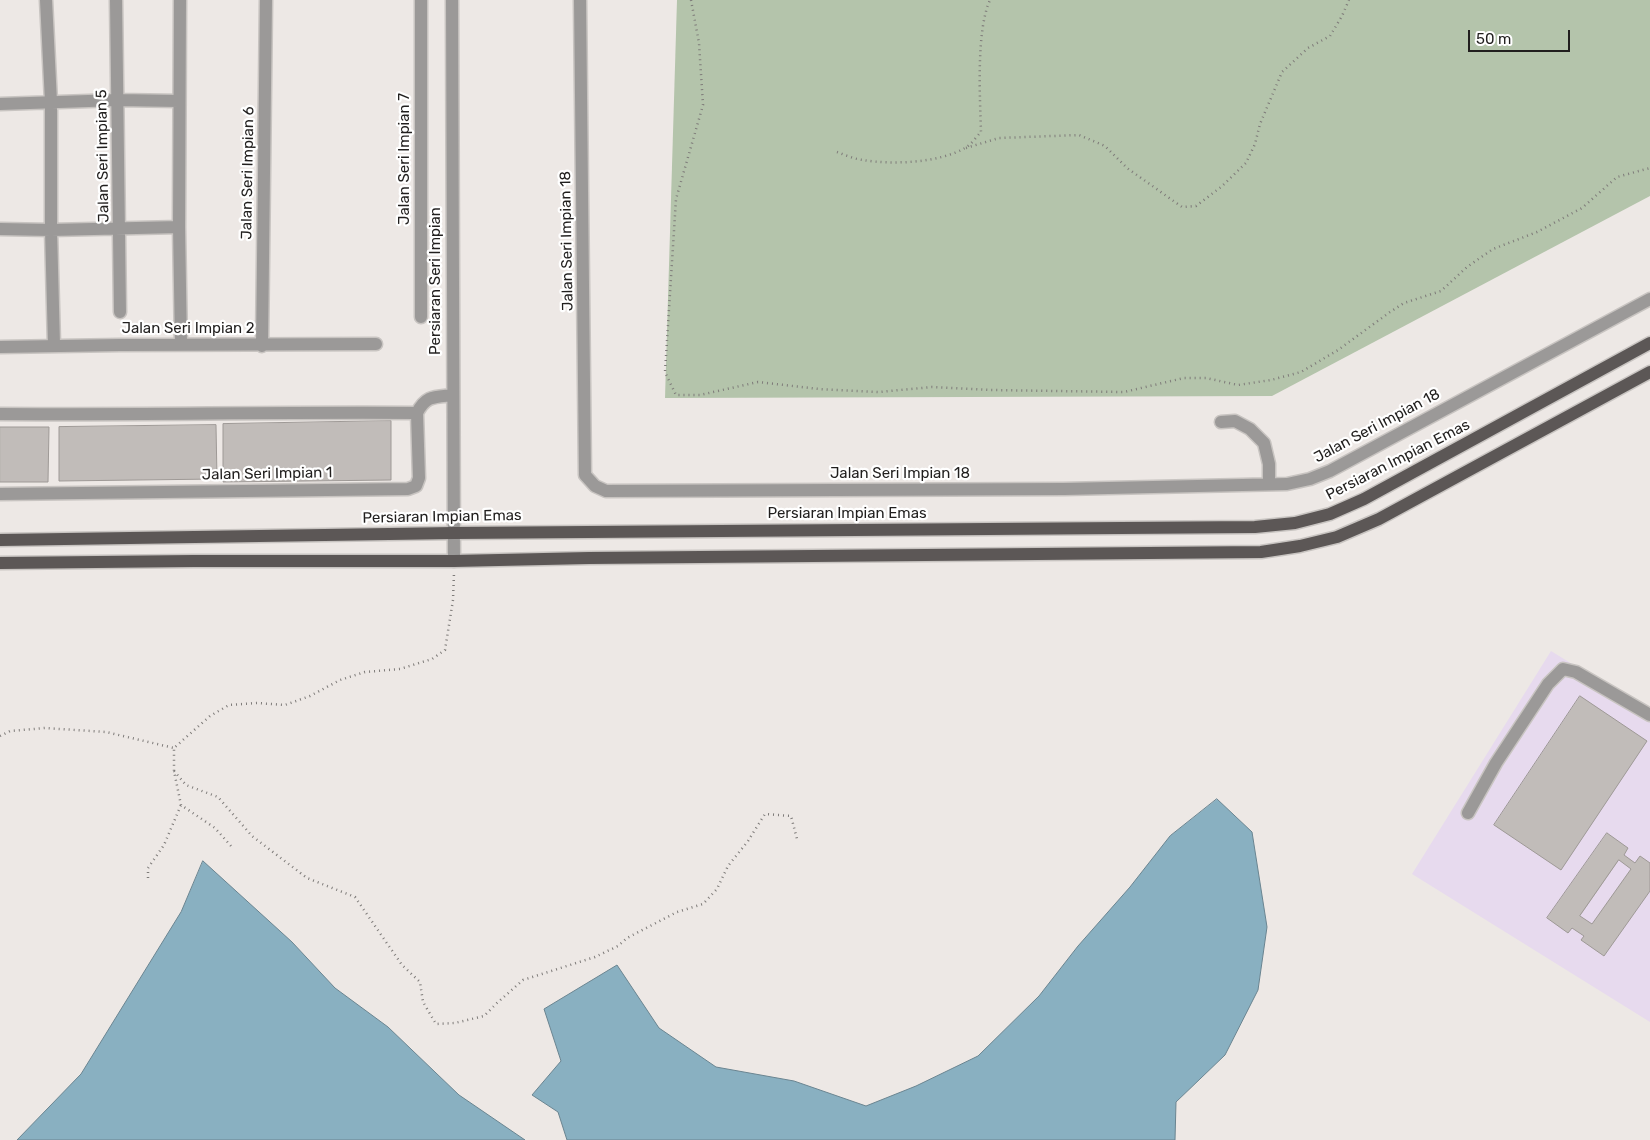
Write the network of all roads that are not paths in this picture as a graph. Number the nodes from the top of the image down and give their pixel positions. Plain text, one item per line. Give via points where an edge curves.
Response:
1 (46, 0) edge
2 (116, 0) edge
3 (180, 0) edge
4 (266, 0) edge
5 (421, 0) edge
6 (452, 0) edge
7 (580, 0) edge
8 (118, 100) junction
9 (179, 101) junction
10 (51, 102) junction
11 (0, 104) edge
12 (179, 227) junction
13 (0, 229) edge
14 (120, 229) junction
15 (50, 230) junction
16 (1650, 298) edge
17 (120, 312) dead end
18 (421, 317) dead end
19 (1650, 343) edge
20 (376, 344) dead end
21 (54, 345) junction
22 (181, 345) junction
23 (262, 346) junction
24 (0, 347) edge
25 (1650, 372) edge
26 (453, 395) junction
27 (417, 413) junction
28 (0, 414) edge
29 (1221, 422) dead end
30 (1269, 484) junction
31 (0, 494) edge
32 (454, 533) junction
33 (0, 540) edge
34 (454, 561) junction
35 (0, 563) edge
36 (1650, 715) edge
37 (1468, 813) dead end

1 - 10 street
2 - 8 street, Jalan Seri Impian 5
3 - 9 street
4 - 23 street, Jalan Seri Impian 6
5 - 18 street, Jalan Seri Impian 7
6 - 26 street, Persiaran Seri Impian
7 - 30 street, Jalan Seri Impian 18 via 585,475 595,486 606,491 1054,489
8 - 9 street
8 - 10 street
8 - 14 street, Jalan Seri Impian 5
9 - 12 street
10 - 11 street
10 - 15 street
12 - 14 street
12 - 22 street
13 - 15 street
14 - 15 street
14 - 17 street, Jalan Seri Impian 5
15 - 21 street
16 - 30 street, Jalan Seri Impian 18 via 1330,471 1310,480
19 - 32 main road, Persiaran Impian Emas via 1364,499 1330,514 1295,524
20 - 23 street, Jalan Seri Impian 2
21 - 22 street, Jalan Seri Impian 2
21 - 24 street, Jalan Seri Impian 2
22 - 23 street, Jalan Seri Impian 2
25 - 34 main road via 1378,519 1337,537 1300,546 1261,552
26 - 27 street via 429,398
26 - 32 street, Persiaran Seri Impian
27 - 28 street
27 - 31 street, Jalan Seri Impian 1 via 419,478 416,486 408,489
29 - 30 street via 1235,421 1250,429 1264,443
32 - 33 main road, Persiaran Impian Emas
32 - 34 street, Persiaran Seri Impian
34 - 35 main road
36 - 37 street via 1576,672 1563,669 1548,684 1496,763

